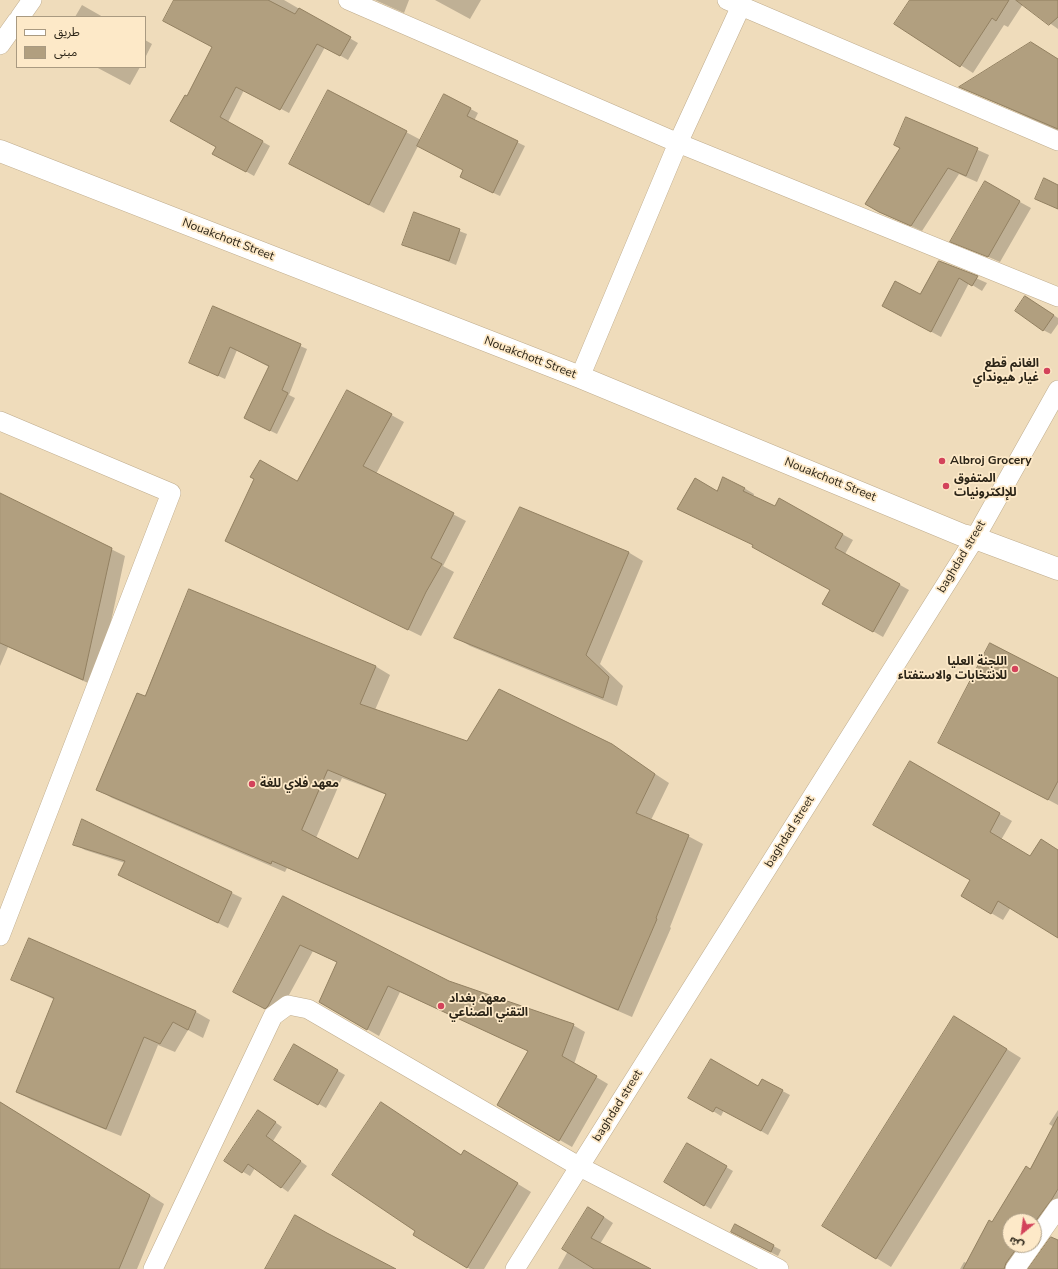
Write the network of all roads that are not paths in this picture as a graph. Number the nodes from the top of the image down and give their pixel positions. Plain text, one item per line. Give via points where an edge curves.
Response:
1 (32, 0) edge
2 (348, 0) edge
3 (734, 3) edge
4 (21, 16) edge
5 (16, 22) edge
6 (0, 45) edge
7 (1058, 141) edge
8 (678, 143) junction
9 (0, 151) edge
10 (1058, 297) edge
11 (580, 377) junction
12 (1058, 390) edge
13 (0, 422) edge
14 (975, 538) junction
15 (1058, 569) edge
16 (0, 936) edge
17 (580, 1167) junction
18 (1058, 1208) edge
19 (1042, 1231) edge
20 (1026, 1253) edge
21 (153, 1269) edge
22 (515, 1269) edge
23 (779, 1269) edge
24 (1015, 1269) edge

1 - 4 street
2 - 8 street
3 - 7 street
3 - 8 street
5 - 6 street
8 - 10 street
8 - 11 street
9 - 11 street, Nouakchott Street
11 - 14 street, Nouakchott Street via 954,532
12 - 14 street, baghdad street
13 - 16 street via 172,494
14 - 15 street, Nouakchott Street
14 - 17 street, baghdad street
17 - 21 street via 308,1009 288,1005 274,1016
17 - 22 street, baghdad street
17 - 23 street
18 - 19 street
20 - 24 street

